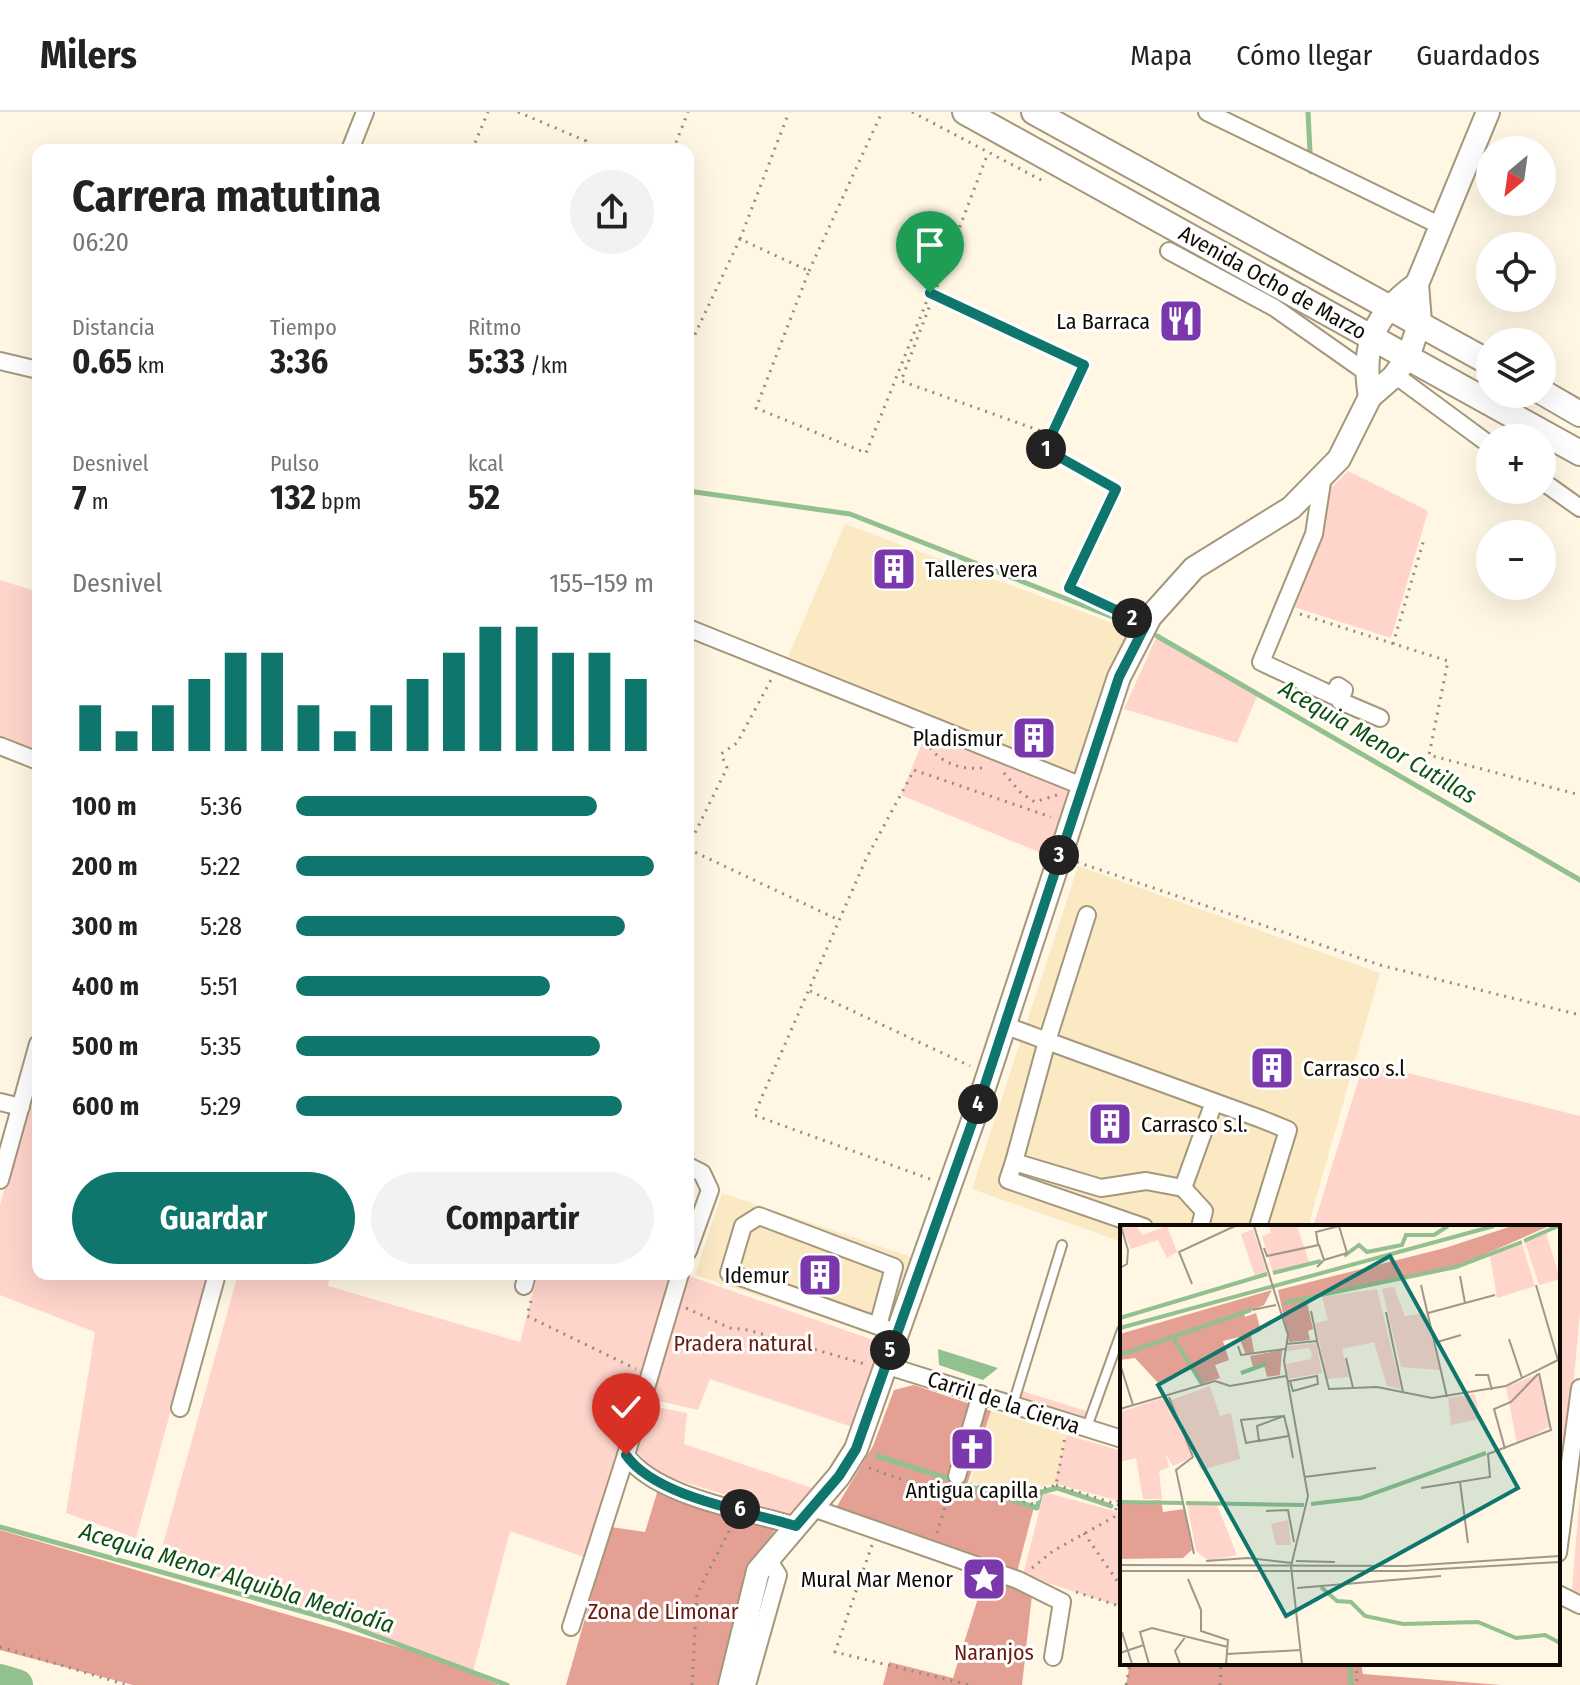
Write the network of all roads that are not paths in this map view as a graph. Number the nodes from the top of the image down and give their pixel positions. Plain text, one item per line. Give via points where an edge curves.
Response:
1 (365, 112) edge
2 (965, 112) edge
3 (1034, 112) edge
4 (1207, 112) edge
5 (1488, 112) edge
6 (352, 144) edge
7 (1441, 226) junction
8 (1169, 251) dead end
9 (1417, 284) junction
10 (1389, 305) junction
11 (1420, 322) junction
12 (1371, 336) junction
13 (1476, 355) edge
14 (0, 361) edge
15 (1402, 366) junction
16 (32, 369) edge
17 (1366, 372) junction
18 (1370, 397) junction
19 (1556, 400) edge
20 (1580, 414) edge
21 (1476, 432) edge
22 (1580, 453) edge
23 (1323, 476) junction
24 (1556, 491) edge
25 (1580, 508) edge
26 (694, 630) edge
27 (1380, 718) dead end
28 (0, 746) edge
29 (32, 759) edge
30 (1082, 786) junction
31 (1087, 915) dead end
32 (1004, 1025) junction
33 (1047, 1041) junction
34 (32, 1066) edge
35 (0, 1102) edge
36 (21, 1107) junction
37 (1014, 1162) junction
38 (694, 1169) edge
39 (0, 1180) edge
40 (1183, 1188) junction
41 (1138, 1225) edge
42 (1200, 1225) edge
43 (1259, 1225) edge
44 (694, 1234) edge
45 (1062, 1245) dead end
46 (215, 1280) edge
47 (678, 1280) edge
48 (887, 1329) junction
49 (1120, 1336) edge
50 (884, 1368) junction
51 (1580, 1388) edge
52 (981, 1394) junction
53 (1013, 1404) junction
54 (180, 1408) dead end
55 (1087, 1428) junction
56 (1120, 1438) edge
57 (626, 1455) junction
58 (956, 1478) road end
59 (813, 1508) junction
60 (796, 1526) junction
61 (1560, 1538) edge
62 (768, 1559) junction
63 (1560, 1595) edge
64 (1580, 1605) edge
65 (571, 1627) dead end
66 (1053, 1657) dead end
67 (730, 1685) edge
68 (747, 1685) edge

1 - 6 street
2 - 12 main road, Avenida Ocho de Marzo
3 - 10 main road, Avenida Ocho de Marzo
4 - 7 street
5 - 7 main road
7 - 9 main road
8 - 17 street via 1275,308
9 - 10 main road
9 - 11 main road
10 - 11 main road, Avenida Ocho de Marzo
10 - 12 main road
11 - 13 main road, Avenida Ocho de Marzo
11 - 15 main road
12 - 15 main road, Avenida Ocho de Marzo
12 - 17 main road
14 - 16 street
15 - 18 main road
15 - 21 street
15 - 22 main road, Avenida Ocho de Marzo
17 - 18 main road
18 - 23 main road via 1339,459
19 - 20 main road
23 - 27 street via 1314,534 1261,662 1334,696 1338,686 1344,690 1340,701
23 - 30 main road via 1291,508 1194,568 1146,624 1119,677
24 - 25 street
26 - 30 street
28 - 29 street
30 - 32 main road
31 - 33 street
32 - 33 street
32 - 48 main road via 949,1186
33 - 37 street
33 - 40 street via 1214,1102
33 - 43 street via 1288,1130
34 - 36 street
35 - 36 street
36 - 39 street
37 - 40 street via 1101,1188 1146,1181
37 - 41 street via 1008,1180
38 - 44 street via 710,1190
40 - 42 street via 1204,1211
45 - 53 lane
46 - 54 street
47 - 57 street
48 - 48 street via 729,1273 743,1226 759,1216 894,1267
48 - 50 main road
49 - 55 lane
50 - 52 street, Carril de la Cierva
50 - 59 main road via 849,1461
51 - 61 street
52 - 53 street, Carril de la Cierva
52 - 58 street
53 - 55 street, Carril de la Cierva
55 - 56 street, Carril de la Cierva
57 - 60 street via 637,1470 664,1486
57 - 65 street
59 - 60 main road
59 - 66 street via 1018,1580 1062,1602
60 - 62 main road
62 - 67 main road via 758,1571
62 - 68 street via 778,1575
63 - 64 street

